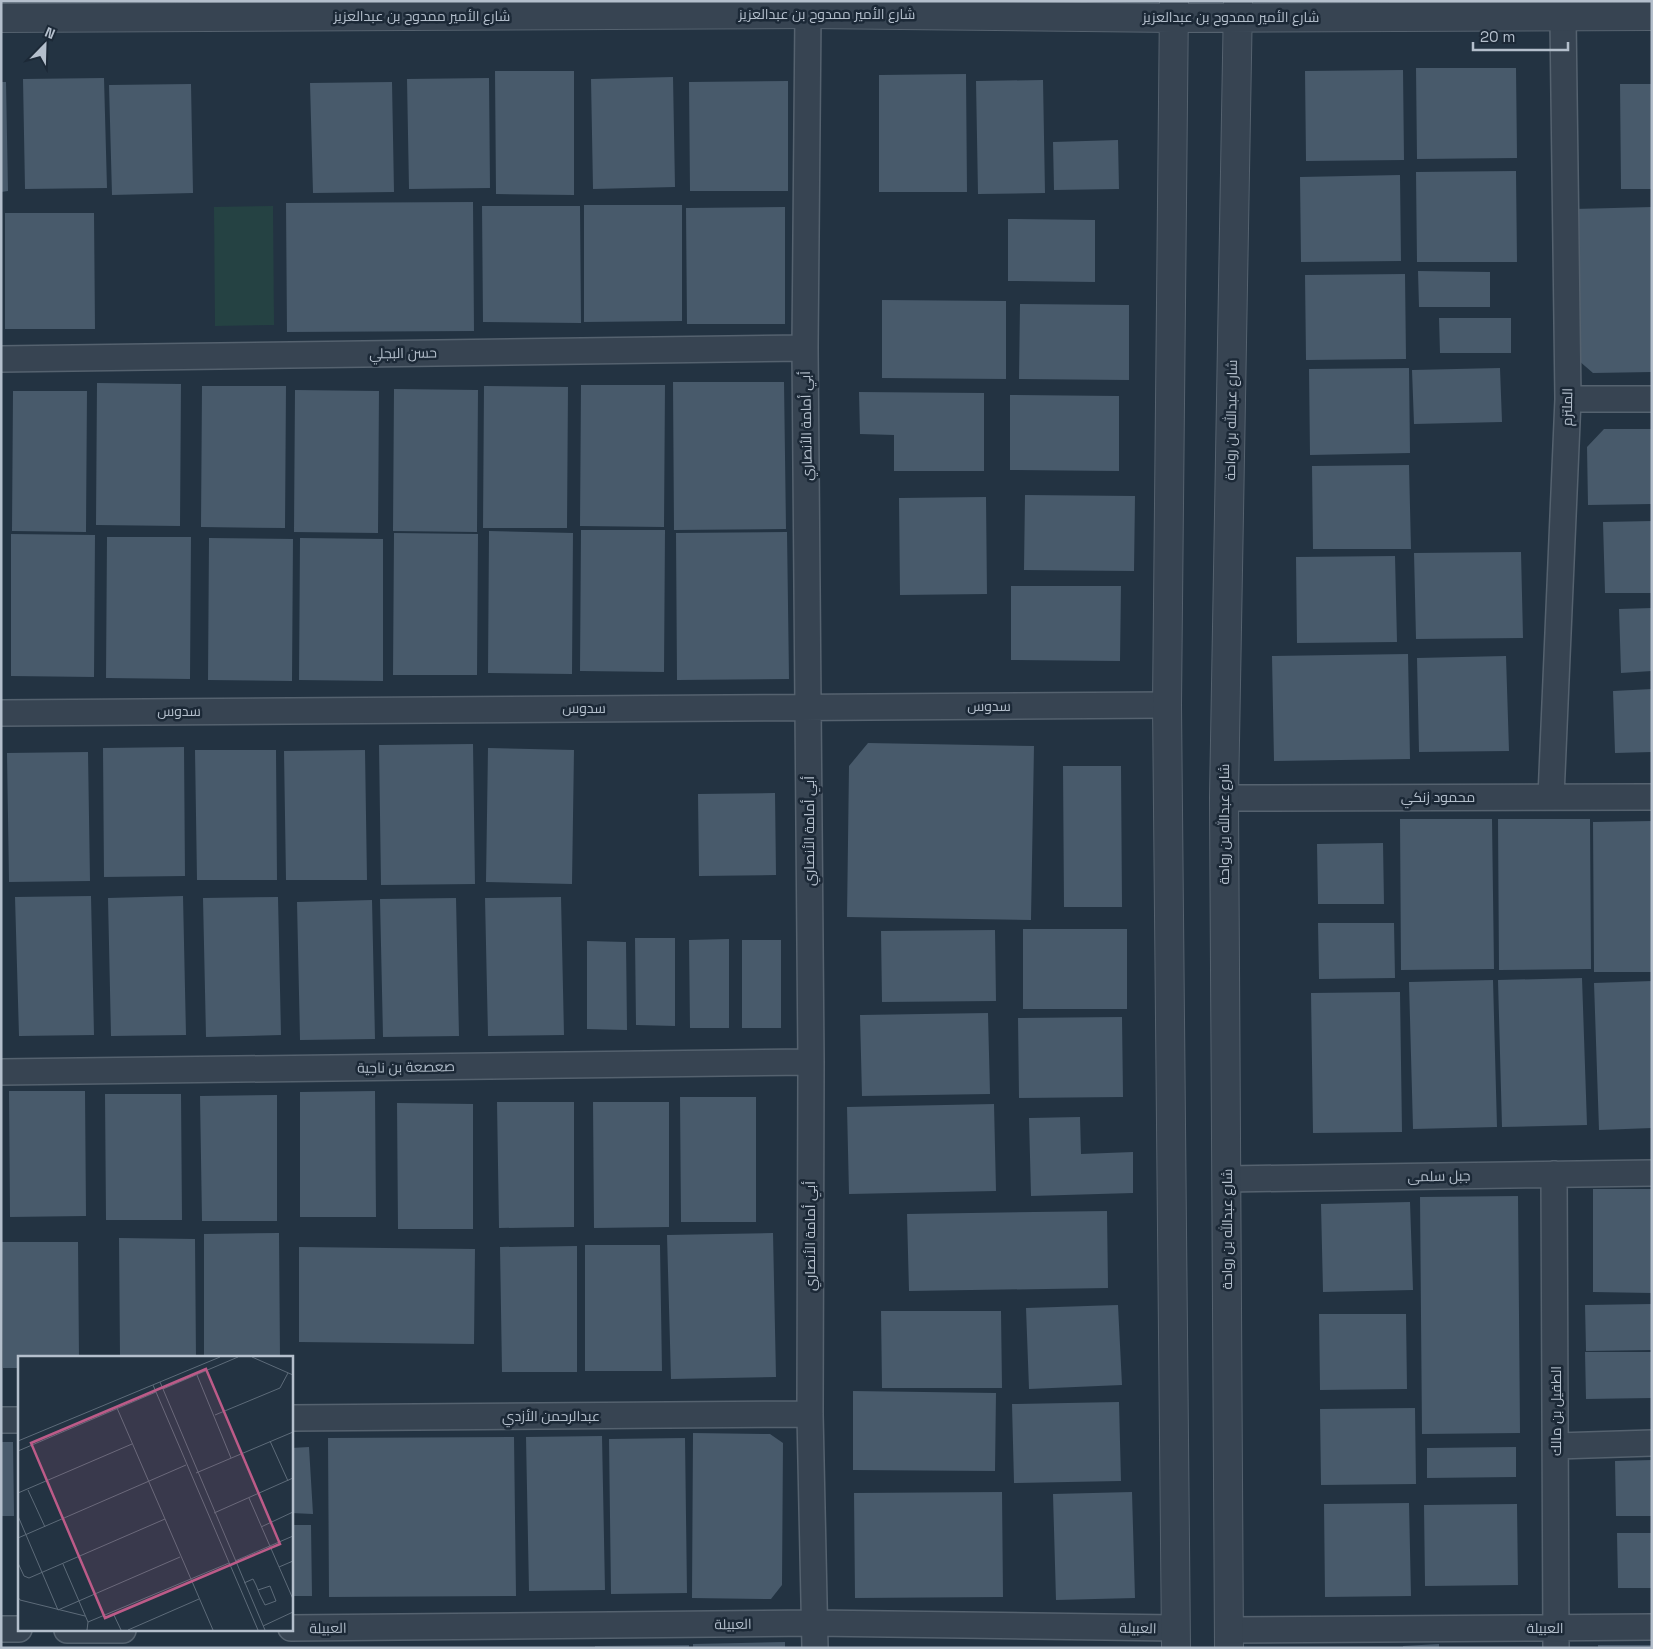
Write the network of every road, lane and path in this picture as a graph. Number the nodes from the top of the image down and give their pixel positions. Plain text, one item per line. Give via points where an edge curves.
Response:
1 (1238, 9) edge
2 (1174, 10) edge
3 (808, 14) junction
4 (1652, 16) edge
5 (1, 18) edge
6 (1563, 18) junction
7 (805, 348) junction
8 (1, 358) edge
9 (1568, 399) junction
10 (1652, 399) edge
11 (1167, 705) junction
12 (809, 707) junction
13 (1, 713) edge
14 (1551, 797) junction
15 (1652, 797) edge
16 (1224, 798) junction
17 (811, 1062) junction
18 (1, 1072) edge
19 (1652, 1173) edge
20 (1554, 1174) junction
21 (1227, 1179) junction
22 (810, 1414) junction
23 (292, 1418) edge
24 (1, 1420) edge
25 (18, 1420) edge
26 (1652, 1443) edge
27 (1557, 1446) junction
28 (815, 1623) junction
29 (1652, 1627) edge
30 (292, 1628) edge
31 (1, 1629) edge
32 (18, 1629) edge
33 (87, 1632) edge
34 (1176, 1638) edge
35 (1556, 1638) edge
36 (1229, 1639) edge
37 (87, 1648) edge
38 (815, 1648) edge

1 - 2 street, شارع الأمير ممدوح بن عبدالعزيز
1 - 6 street, شارع الأمير ممدوح بن عبدالعزيز
1 - 16 street, شارع عبدالله بن رواحة
2 - 3 street, شارع الأمير ممدوح بن عبدالعزيز
2 - 11 street
3 - 5 street, شارع الأمير ممدوح بن عبدالعزيز
3 - 7 street, أبي أمامة الأنصاري
4 - 6 street, شارع الأمير ممدوح بن عبدالعزيز
6 - 9 street, الملتزم
7 - 8 street, حسن البجلي
7 - 12 street, أبي أمامة الأنصاري
9 - 10 street
9 - 14 street, الملتزم
11 - 12 street, سدوس
11 - 34 street
12 - 13 street, سدوس
12 - 17 street, أبي أمامة الأنصاري
14 - 15 street, محمود زنكي
14 - 16 street, محمود زنكي
16 - 21 street, شارع عبدالله بن رواحة
17 - 18 street, صعصعة بن ناجية
17 - 22 street, أبي أمامة الأنصاري
19 - 20 street, جبل سلمى
20 - 21 street, جبل سلمى
20 - 27 street, الطفيل بن مالك
21 - 36 street, شارع عبدالله بن رواحة
22 - 23 street, عبدالرحمن الأزدي
22 - 28 street, أبي أمامة الأنصاري
24 - 25 street
26 - 27 street
27 - 35 street, الطفيل بن مالك
28 - 30 street, العبيلة
28 - 34 street, العبيلة
28 - 38 street, أبي أمامة الأنصاري
29 - 35 street, العبيلة
31 - 32 street
33 - 37 street
35 - 36 street, العبيلة

